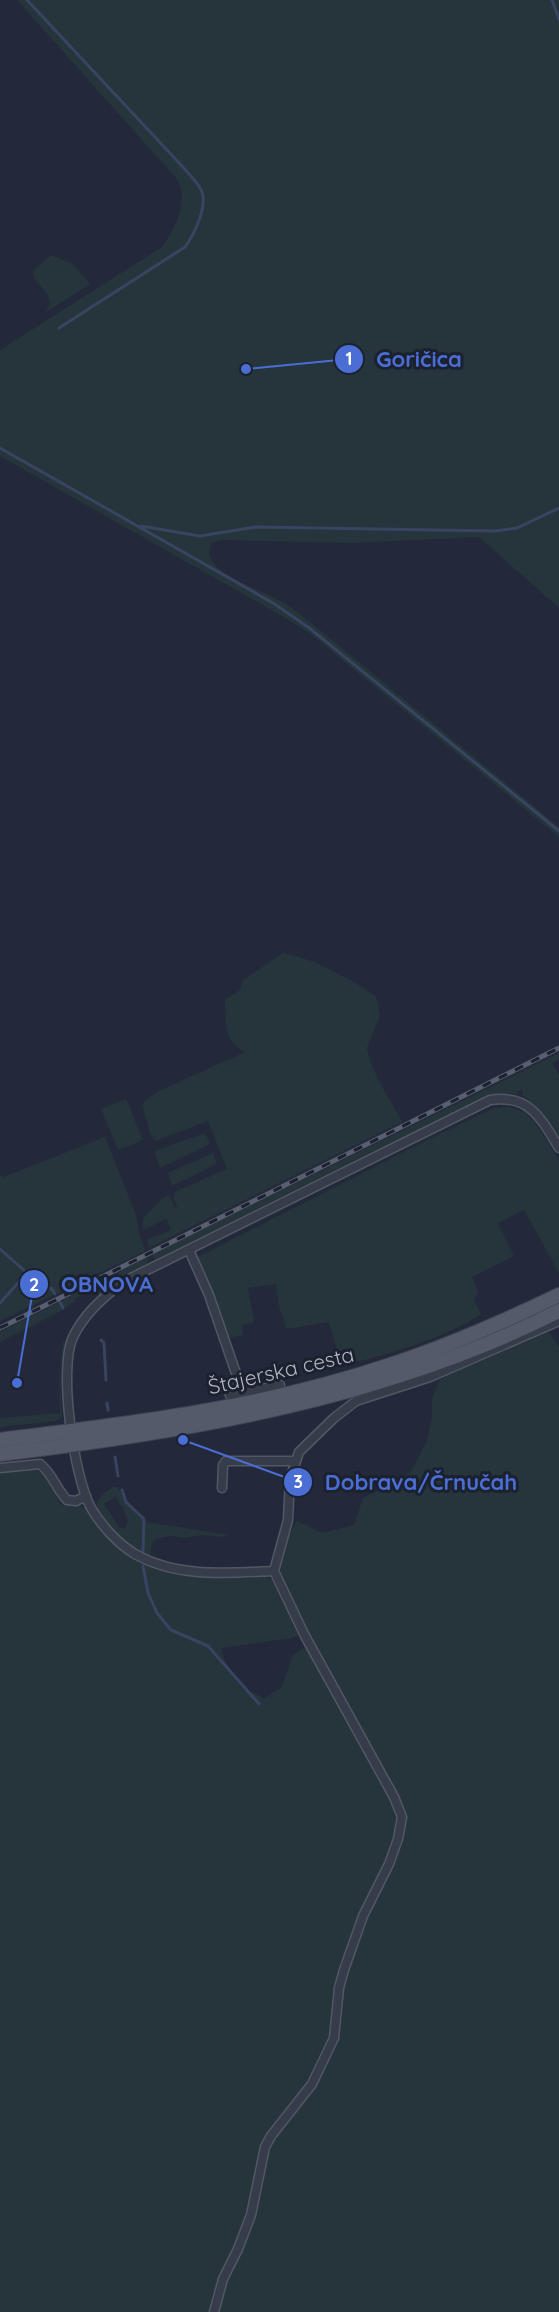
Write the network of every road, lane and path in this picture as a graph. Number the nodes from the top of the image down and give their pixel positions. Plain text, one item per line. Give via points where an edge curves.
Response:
1 (559, 1148) edge
2 (189, 1250) junction
3 (559, 1295) edge
4 (559, 1311) edge
5 (559, 1321) edge
6 (238, 1379) junction
7 (280, 1385) dead end
8 (252, 1391) junction
9 (73, 1438) junction
10 (0, 1440) edge
11 (0, 1454) edge
12 (296, 1461) junction
13 (0, 1468) edge
14 (222, 1488) dead end
15 (86, 1496) junction
16 (274, 1571) junction
17 (214, 2312) edge

1 - 2 street via 537,1114 521,1102 490,1100
2 - 6 street via 218,1317
2 - 9 street via 121,1283 100,1300 72,1339 67,1383
3 - 9 main road, Štajerska cesta via 476,1333 335,1382
4 - 9 main road, Štajerska cesta via 476,1347 358,1388 263,1412
5 - 12 street via 430,1377 356,1401 299,1452
6 - 8 street
6 - 8 street via 230,1395
7 - 8 street
9 - 10 main road, Štajerska cesta
9 - 11 main road, Štajerska cesta
9 - 15 street
12 - 14 street via 226,1461
12 - 16 street via 290,1479 288,1520
13 - 15 street via 40,1464 50,1472 67,1500
15 - 16 street via 115,1538 157,1565 219,1573
16 - 17 street via 304,1636 402,1817 389,1864 363,1916 339,1988 334,2038 312,2084 265,2147 250,2215

